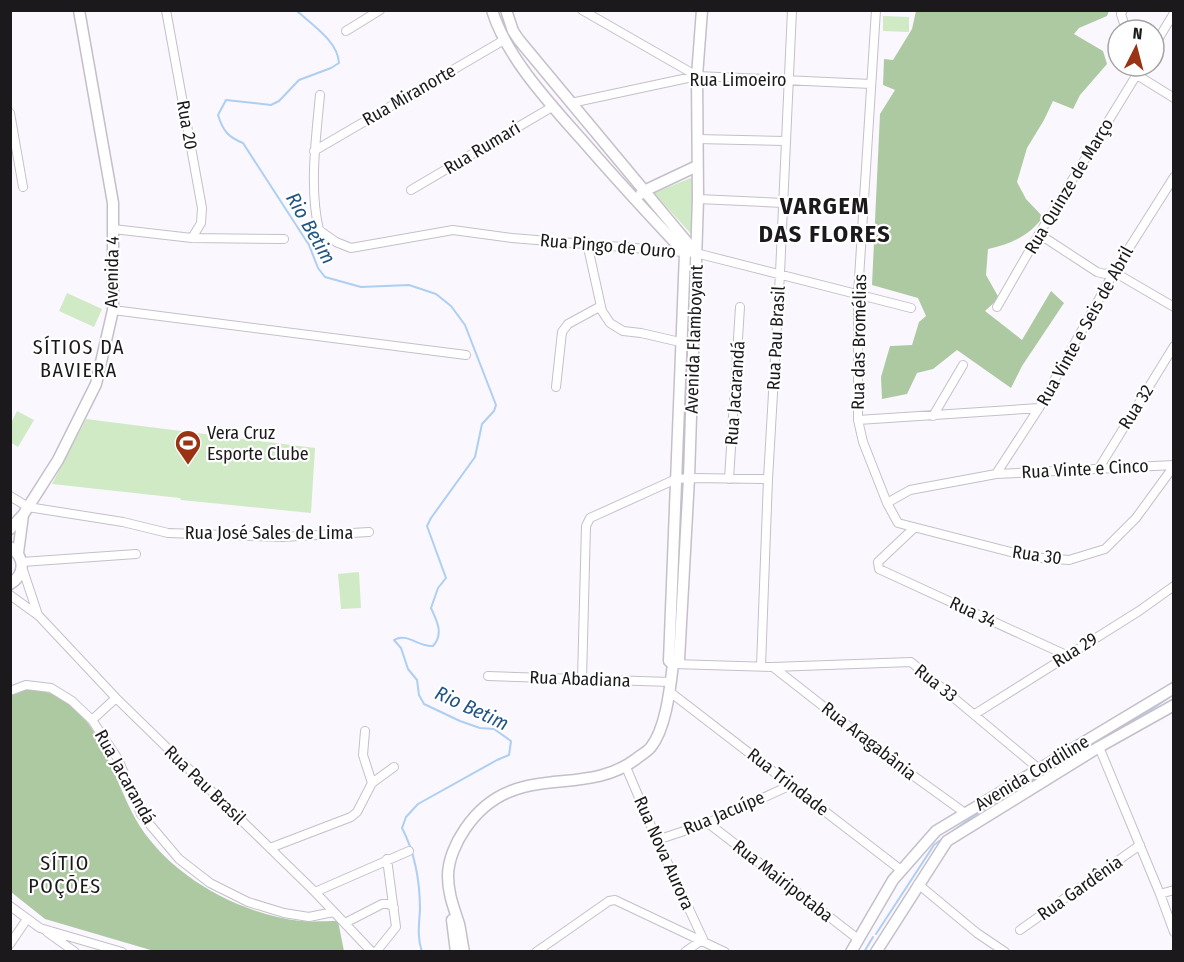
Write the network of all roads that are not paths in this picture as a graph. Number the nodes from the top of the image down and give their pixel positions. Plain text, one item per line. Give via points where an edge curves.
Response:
1 (80, 10) edge
2 (166, 10) edge
3 (380, 10) edge
4 (492, 10) edge
5 (506, 10) edge
6 (582, 10) edge
7 (702, 10) edge
8 (792, 10) edge
9 (876, 11) edge
10 (346, 31) dead end
11 (504, 40) junction
12 (697, 76) junction
13 (1135, 78) edge
14 (1142, 78) edge
15 (789, 80) junction
16 (871, 84) junction
17 (320, 96) dead end
18 (1173, 98) edge
19 (572, 102) junction
20 (552, 107) junction
21 (10, 113) edge
22 (697, 139) junction
23 (785, 141) junction
24 (314, 151) junction
25 (697, 166) junction
26 (1173, 177) edge
27 (23, 187) dead end
28 (411, 190) dead end
29 (644, 191) junction
30 (698, 199) junction
31 (636, 201) junction
32 (783, 203) junction
33 (113, 229) junction
34 (1039, 234) junction
35 (192, 238) junction
36 (284, 239) dead end
37 (587, 243) junction
38 (691, 253) junction
39 (1114, 272) junction
40 (780, 273) junction
41 (858, 294) junction
42 (601, 306) junction
43 (740, 307) dead end
44 (997, 307) dead end
45 (911, 308) dead end
46 (1173, 308) edge
47 (113, 310) junction
48 (681, 343) junction
49 (693, 345) junction
50 (1173, 346) edge
51 (466, 355) dead end
52 (963, 365) dead end
53 (556, 387) dead end
54 (1039, 408) junction
55 (933, 416) junction
56 (858, 420) junction
57 (1173, 466) edge
58 (1098, 468) junction
59 (996, 474) junction
60 (689, 478) junction
61 (676, 479) junction
62 (729, 479) junction
63 (768, 479) junction
64 (10, 496) edge
65 (887, 503) junction
66 (25, 511) junction
67 (898, 523) joint
68 (914, 528) junction
69 (10, 529) edge
70 (369, 532) dead end
71 (136, 554) dead end
72 (18, 557) edge
73 (10, 584) edge
74 (1173, 586) edge
75 (10, 596) edge
76 (39, 616) junction
77 (1066, 655) junction
78 (673, 664) junction
79 (761, 666) junction
80 (773, 667) junction
81 (488, 676) dead end
82 (582, 679) junction
83 (671, 687) junction
84 (1173, 688) edge
85 (11, 690) edge
86 (116, 698) junction
87 (1173, 705) edge
88 (975, 714) junction
89 (92, 720) junction
90 (364, 731) dead end
91 (1099, 747) junction
92 (626, 766) junction
93 (394, 767) dead end
94 (1039, 769) junction
95 (372, 783) junction
96 (791, 785) junction
97 (965, 813) junction
98 (708, 823) junction
99 (657, 840) junction
100 (1140, 845) junction
101 (270, 848) junction
102 (409, 851) dead end
103 (387, 859) junction
104 (903, 872) junction
105 (916, 882) junction
106 (1173, 890) edge
107 (315, 892) junction
108 (1160, 894) junction
109 (10, 906) edge
110 (394, 908) junction
111 (452, 908) junction
112 (333, 912) junction
113 (27, 919) junction
114 (345, 923) junction
115 (40, 927) junction
116 (1020, 930) dead end
117 (1173, 932) edge
118 (703, 939) junction
119 (858, 939) junction
120 (10, 944) edge
121 (75, 951) edge
122 (122, 951) edge
123 (374, 951) edge
124 (456, 951) edge
125 (464, 951) edge
126 (536, 951) edge
127 (685, 951) edge
128 (725, 951) edge
129 (851, 951) edge
130 (876, 951) edge
131 (1005, 951) edge

1 - 33 street, Avenida 4 via 113,203
2 - 35 street, Rua 20 via 202,208 201,223
3 - 10 street
4 - 11 street
5 - 19 street via 519,40
6 - 12 street
7 - 12 street, Avenida Flamboyant
8 - 15 street, Rua Pau Brasil
9 - 16 street, Rua das Bromélias
11 - 20 street
11 - 24 street, Rua Miranorte
12 - 15 street, Rua Limoeiro
12 - 19 street, Rua Limoeiro
12 - 22 street, Avenida Flamboyant
13 - 34 street, Rua Quinze de Março
14 - 18 street
15 - 16 street, Rua Limoeiro
15 - 23 street, Rua Pau Brasil
16 - 41 street, Rua das Bromélias
17 - 24 street
19 - 29 street
20 - 28 street, Rua Rumari
20 - 31 street
21 - 27 street
22 - 23 street
22 - 25 street, Avenida Flamboyant
23 - 32 street, Rua Pau Brasil
24 - 37 street, Rua Pingo de Ouro via 319,230 351,248 453,230
25 - 29 street
25 - 30 street, Avenida Flamboyant
26 - 39 street, Rua Vinte e Seis de Abril
29 - 31 street
29 - 38 street
30 - 32 street
30 - 38 street, Avenida Flamboyant
31 - 38 street
32 - 40 street, Rua Pau Brasil
33 - 35 street
33 - 47 street, Avenida 4
34 - 39 street via 1097,272
34 - 44 street, Rua Quinze de Março
35 - 36 street
37 - 38 street, Rua Pingo de Ouro
37 - 42 street
38 - 40 street, Rua Pingo de Ouro
38 - 48 street, Avenida Flamboyant
38 - 49 street, Avenida Flamboyant
39 - 46 street
39 - 54 street, Rua Vinte e Seis de Abril
40 - 41 street, Rua Pingo de Ouro
40 - 63 street, Rua Pau Brasil
41 - 45 street, Rua Pingo de Ouro
41 - 56 street, Rua das Bromélias
42 - 48 street via 610,323 623,331
42 - 53 street via 568,324 562,332
43 - 62 street, Rua Jacarandá
47 - 51 street
47 - 66 street, Avenida 4 via 96,384 58,459
48 - 49 street
48 - 61 street, Avenida Flamboyant
49 - 60 street, Avenida Flamboyant
50 - 58 street, Rua 32
52 - 55 street
54 - 55 street
54 - 59 street, Rua Vinte e Seis de Abril
55 - 56 street
56 - 65 street, Rua das Bromélias
57 - 58 street, Rua Vinte e Cinco
57 - 68 street, Rua 30 via 1136,518 1105,549 1069,560 1030,557
58 - 59 street, Rua Vinte e Cinco
59 - 65 street, Rua Vinte e Cinco via 910,490
60 - 61 street
60 - 62 street
60 - 78 street, Avenida Flamboyant via 679,660
61 - 78 street, Avenida Flamboyant via 669,661
61 - 82 street via 594,515 588,522
62 - 63 street
63 - 79 street, Rua Pau Brasil
64 - 66 street
65 - 67 street, Rua das Bromélias
66 - 69 street, Avenida 4
66 - 70 street, Rua José Sales de Lima via 123,522 168,533 282,537
66 - 72 street, Avenida 4
67 - 68 street, Rua 30
68 - 77 street, Rua 34 via 878,562 879,569
71 - 72 street
72 - 73 street via 18,578
72 - 76 street, Rua Pau Brasil
74 - 77 street, Rua 29
75 - 76 street, Rua Pau Brasil
76 - 86 street, Rua Pau Brasil
77 - 88 street, Rua 29
78 - 79 street, Rua 33
78 - 83 street, Avenida Flamboyant
79 - 80 street, Rua 33
80 - 88 street, Rua 33 via 911,662
80 - 97 street, Rua Aragabânia
81 - 82 street, Rua Abadiana
82 - 83 street, Rua Abadiana
83 - 92 street, Avenida Flamboyant via 659,734 650,749
83 - 96 street, Rua Trindade
84 - 94 street, Avenida Cordiline
85 - 89 street, Rua Jacarandá via 26,685 51,688
86 - 89 street
86 - 101 street, Rua Pau Brasil
87 - 91 street, Avenida Cordiline
88 - 94 street, Rua 33
89 - 112 street, Rua Jacarandá via 118,759 141,814 179,859 210,884 284,913 309,917
90 - 95 street via 363,756
91 - 100 street
91 - 105 street, Avenida Cordiline via 947,841
92 - 99 street, Rua Nova Aurora
92 - 111 street, Avenida Flamboyant via 598,776 517,788 483,808 458,839 448,873
93 - 95 street
94 - 97 street, Avenida Cordiline
95 - 101 street via 351,817
96 - 98 street, Rua Jacuípe
96 - 104 street, Rua Trindade
97 - 104 street, Avenida Cordiline via 936,831
98 - 99 street, Rua Jacuípe
98 - 119 street, Rua Mairipotaba
99 - 118 street, Rua Nova Aurora
100 - 108 street
100 - 116 street, Rua Gardênia
101 - 107 street, Rua Pau Brasil
102 - 103 street
103 - 107 street
103 - 110 street
104 - 105 street
104 - 119 street, Avenida Cordiline
105 - 130 street, Avenida Cordiline
105 - 131 street
106 - 108 street
107 - 112 street, Rua Pau Brasil
108 - 117 street
109 - 113 street
110 - 114 street via 382,904
110 - 123 street via 396,927
111 - 124 street
111 - 125 street
112 - 114 street, Rua Pau Brasil
113 - 115 street
113 - 120 street
114 - 123 street, Rua Pau Brasil
115 - 121 street
115 - 122 street
118 - 126 street via 615,900
118 - 127 street
118 - 128 street
119 - 129 street, Avenida Cordiline

